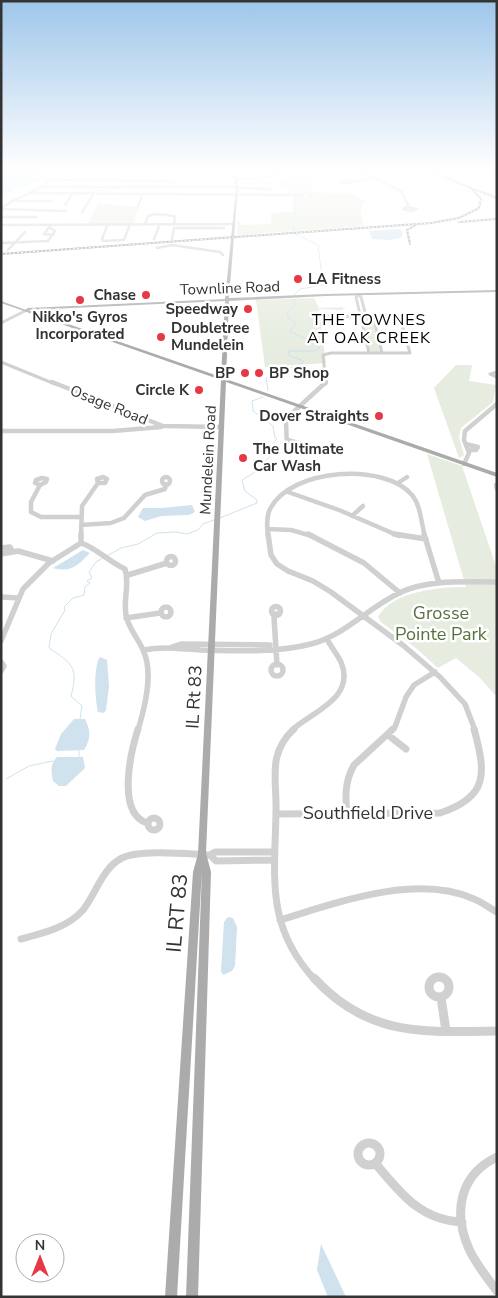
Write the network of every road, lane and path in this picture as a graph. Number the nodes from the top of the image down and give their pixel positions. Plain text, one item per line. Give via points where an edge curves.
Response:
1 (25, 232) dead end
2 (46, 232) edge
3 (105, 232) edge
4 (127, 232) edge
5 (157, 232) edge
6 (173, 232) edge
7 (215, 232) edge
8 (233, 232) edge
9 (53, 234) joint
10 (215, 235) dead end
11 (154, 239) dead end
12 (172, 239) dead end
13 (14, 242) junction
14 (1, 243) edge
15 (157, 248) dead end
16 (8, 250) dead end
17 (223, 254) dead end
18 (228, 292) junction
19 (497, 292) edge
20 (358, 296) junction
21 (258, 298) junction
22 (227, 300) junction
23 (240, 300) junction
24 (1, 302) edge
25 (43, 309) junction
26 (226, 309) junction
27 (26, 310) junction
28 (37, 314) junction
29 (328, 316) dead end
30 (360, 316) junction
31 (366, 316) junction
32 (373, 316) junction
33 (1, 323) edge
34 (369, 353) junction
35 (382, 353) junction
36 (1, 362) edge
37 (224, 367) junction
38 (204, 372) junction
39 (497, 372) edge
40 (497, 377) edge
41 (224, 379) junction
42 (244, 386) junction
43 (223, 392) junction
44 (497, 404) edge
45 (300, 406) junction
46 (494, 411) edge
47 (163, 426) junction
48 (222, 427) junction
49 (1, 431) edge
50 (288, 440) dead end
51 (466, 444) junction
52 (468, 450) junction
53 (464, 464) junction
54 (497, 475) edge
55 (407, 477) dead end
56 (98, 483) dead end
57 (398, 483) junction
58 (166, 484) dead end
59 (40, 485) dead end
60 (496, 485) edge
61 (497, 489) edge
62 (288, 492) junction
63 (364, 506) dead end
64 (352, 516) junction
65 (79, 517) junction
66 (81, 526) junction
67 (268, 529) junction
68 (426, 540) junction
69 (216, 542) joint
70 (81, 543) junction
71 (1, 548) edge
72 (12, 552) junction
73 (1, 554) edge
74 (53, 561) junction
75 (167, 563) dead end
76 (128, 575) junction
77 (497, 582) edge
78 (439, 583) junction
79 (400, 593) junction
80 (1, 597) edge
81 (18, 598) junction
82 (160, 613) dead end
83 (276, 614) dead end
84 (364, 617) junction
85 (126, 618) junction
86 (327, 639) junction
87 (1, 641) edge
88 (276, 647) junction
89 (213, 648) junction
90 (144, 650) junction
91 (1, 662) edge
92 (277, 665) dead end
93 (1, 671) edge
94 (434, 672) junction
95 (388, 735) junction
96 (406, 749) dead end
97 (276, 814) junction
98 (347, 814) junction
99 (147, 823) dead end
100 (206, 855) junction
101 (274, 856) junction
102 (497, 912) edge
103 (280, 920) junction
104 (21, 939) dead end
105 (441, 998) dead end
106 (446, 1031) junction
107 (497, 1031) edge
108 (497, 1157) edge
109 (376, 1164) dead end
110 (462, 1222) junction
111 (497, 1291) edge
112 (171, 1297) edge
113 (192, 1297) edge

1 - 13 street
2 - 9 street via 44,234
3 - 4 street via 104,240 124,240
5 - 11 street
6 - 12 street
7 - 10 street
8 - 18 main road, Mundelein Road
9 - 13 street via 48,241
13 - 14 street
13 - 16 street
15 - 17 street via 172,246
18 - 21 main road via 236,297
18 - 22 main road, Mundelein Road
19 - 20 main road, Townline Road
19 - 21 main road, Townline Road
20 - 23 main road, Townline Road
20 - 30 street
20 - 31 street
21 - 22 main road, Townline Road
22 - 23 main road, Townline Road
22 - 25 main road, Townline Road
22 - 26 main road, Mundelein Road
22 - 27 main road, Townline Road
23 - 26 main road
24 - 27 main road
25 - 27 main road, Townline Road
25 - 28 main road
26 - 37 main road, Mundelein Road
27 - 28 main road
27 - 33 street
28 - 38 main road
29 - 30 street
30 - 31 street
30 - 34 street
31 - 32 street
32 - 35 street
32 - 35 street via 400,318 410,353
34 - 35 street
34 - 45 street via 323,355 326,384
36 - 47 street, Osage Road
37 - 38 main road via 217,372
37 - 41 main road, Mundelein Road
38 - 41 main road
39 - 40 street via 490,374
41 - 42 main road
41 - 43 main road, Mundelein Road
42 - 43 main road via 229,386
42 - 45 main road
43 - 48 main road, Mundelein Road
44 - 46 street
45 - 50 street via 287,419
45 - 53 main road
46 - 51 street via 466,428
47 - 48 street, Osage Road
47 - 49 street via 112,431
48 - 69 main road, Mundelein Road
51 - 52 street
51 - 52 street via 474,444 478,448
52 - 53 street
53 - 54 main road
55 - 57 street
56 - 65 street via 82,501
57 - 62 street, Southfield Drive via 375,477 323,476 305,480
57 - 68 street via 414,497
58 - 66 street via 165,489 145,495 124,518 111,523
59 - 65 street via 29,507 31,512 41,517
60 - 61 street
62 - 64 street
62 - 67 street, Southfield Drive via 271,508
63 - 64 street
64 - 68 street via 392,535
65 - 66 street
66 - 70 street
67 - 79 street via 314,536 364,563
67 - 84 street, Southfield Drive via 268,549 274,561 320,585
68 - 78 street
69 - 89 main road, IL Rt 83
70 - 74 street
70 - 76 street via 125,569
71 - 72 street via 10,547
72 - 73 street
72 - 74 street via 33,554
74 - 81 street via 23,589
75 - 76 street
76 - 85 street
77 - 78 street
78 - 79 street
79 - 84 street
80 - 81 street
81 - 87 street
82 - 85 street
83 - 88 street
84 - 86 street
84 - 94 street, Southfield Drive via 400,642
85 - 90 street
86 - 88 street
86 - 97 street via 342,660 344,683 334,701 294,728 281,744 275,761
88 - 89 street
88 - 92 street
89 - 90 street via 162,646
89 - 100 main road, IL Rt 83
90 - 99 street via 147,673 129,769 132,809 138,819
91 - 93 street via 4,666
94 - 95 street via 409,691 399,721
94 - 98 street, Southfield Drive via 461,699 471,717 483,762 478,790 466,803 440,813
95 - 96 street
95 - 98 street via 358,760 350,772 345,791
97 - 98 street, Southfield Drive
97 - 101 street
100 - 101 street via 216,861
100 - 104 street via 124,858 108,870 89,902 72,920 58,929
100 - 112 main road, IL RT 83 via 197,872
100 - 113 main road, IL RT 83
101 - 103 street via 274,887
102 - 103 street via 470,896 444,890 396,890
103 - 106 street via 293,951 310,975 339,1002 368,1018 403,1029
105 - 106 street
106 - 107 street
108 - 110 street via 476,1169 467,1182 461,1206
109 - 110 street via 421,1211 442,1221
110 - 111 street via 469,1249

